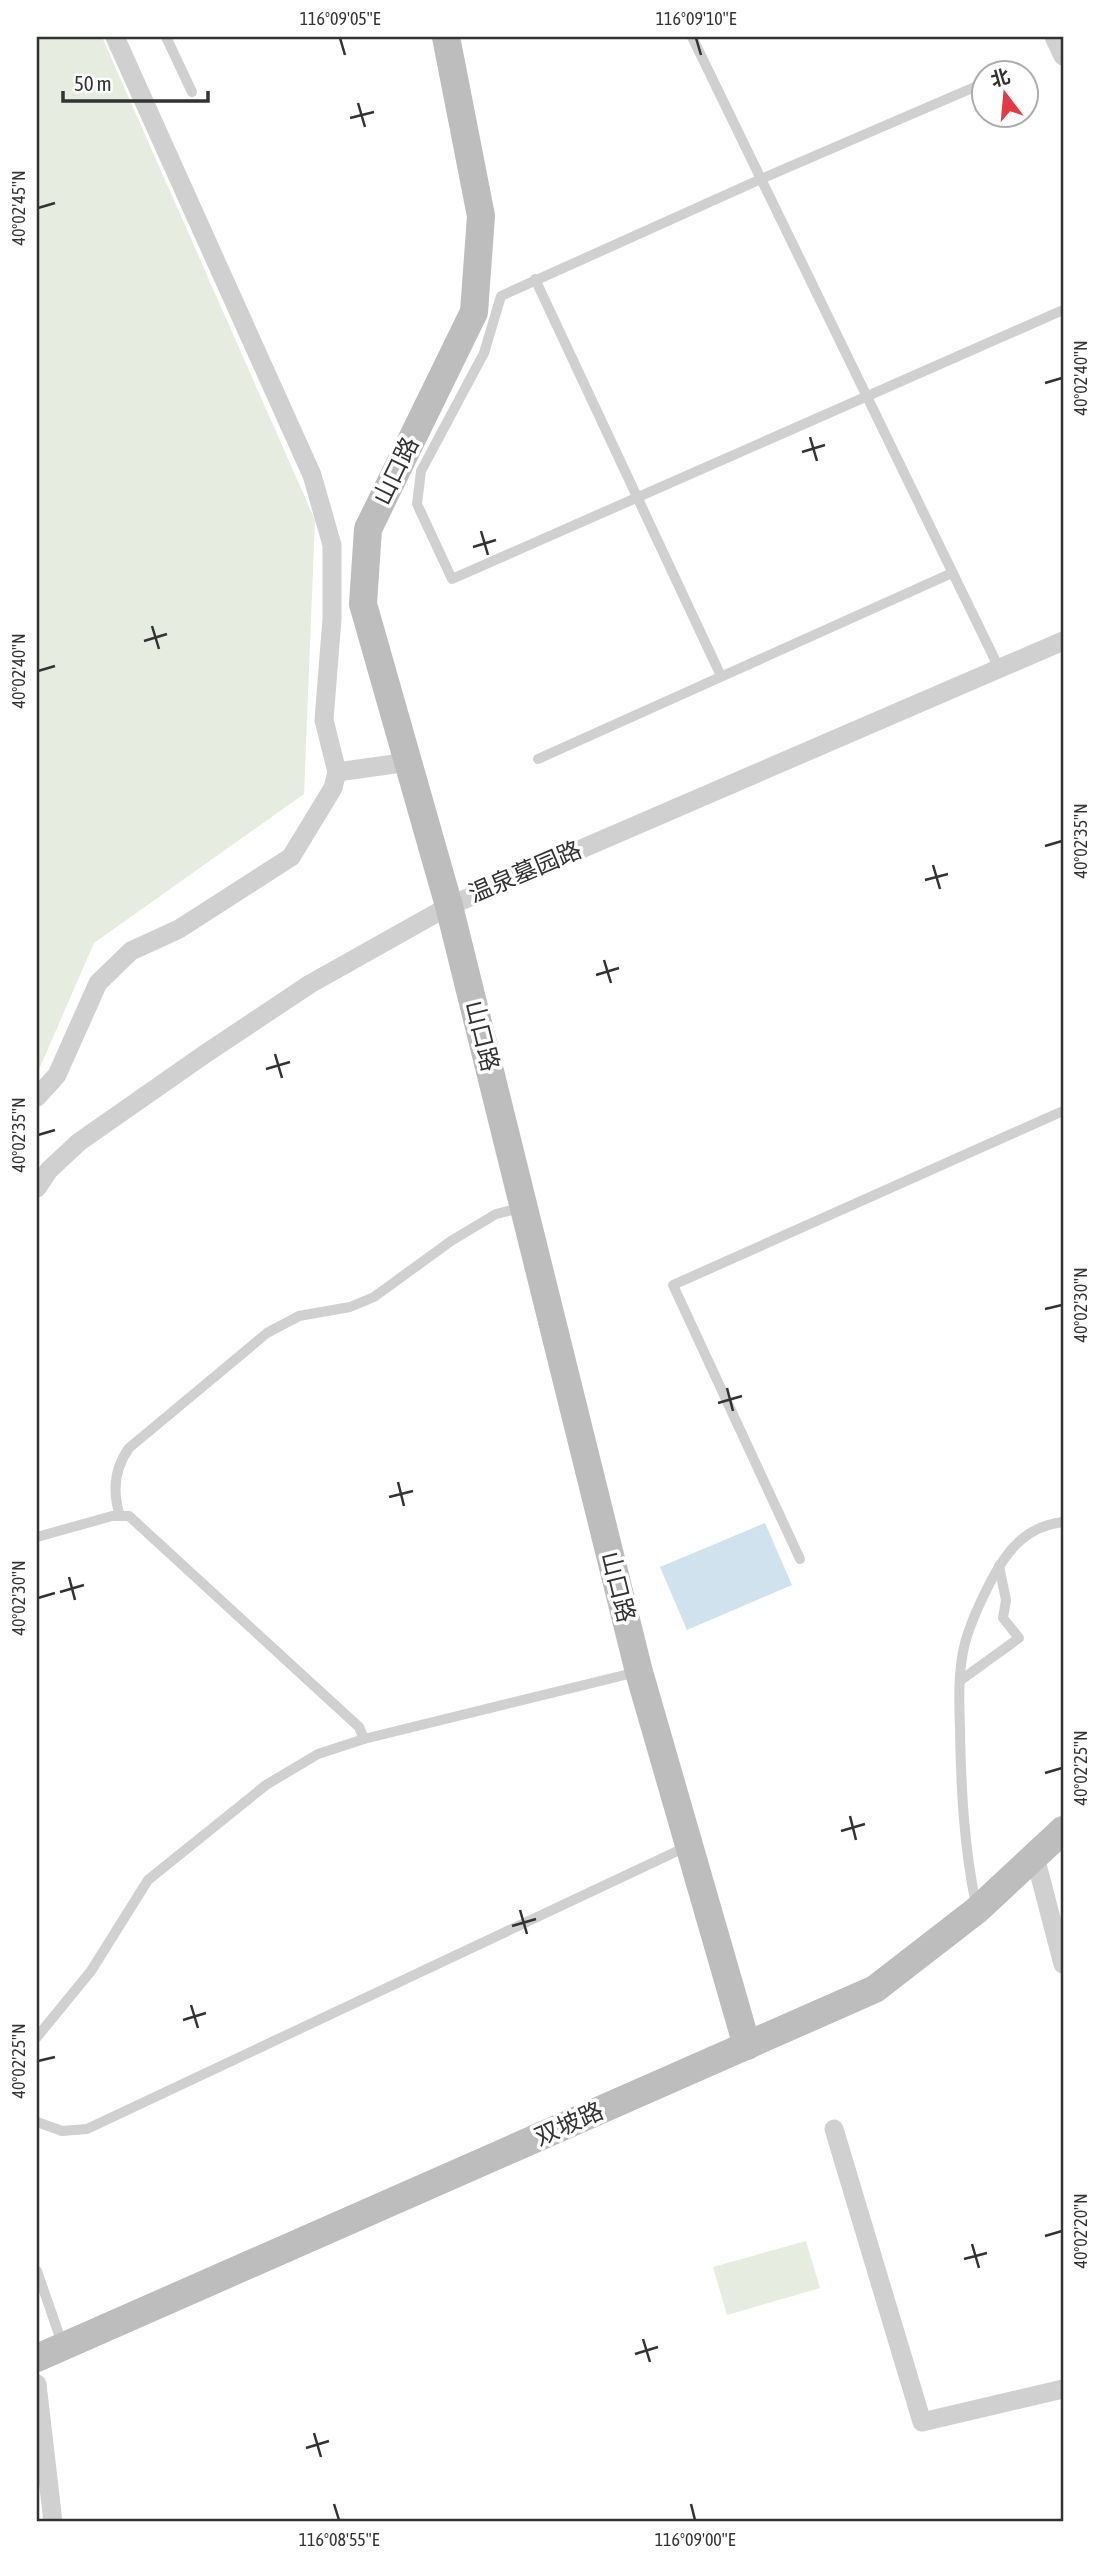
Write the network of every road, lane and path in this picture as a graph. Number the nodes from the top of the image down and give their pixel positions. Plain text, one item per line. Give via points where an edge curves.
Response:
1 (115, 37) edge
2 (166, 37) edge
3 (446, 37) edge
4 (692, 37) edge
5 (1054, 37) edge
6 (1063, 55) edge
7 (970, 89) edge
8 (192, 92) dead end
9 (761, 179) junction
10 (535, 279) junction
11 (1063, 310) edge
12 (867, 395) junction
13 (637, 498) junction
14 (952, 573) junction
15 (1063, 641) edge
16 (999, 668) junction
17 (721, 676) junction
18 (538, 759) dead end
19 (410, 762) junction
20 (337, 772) junction
21 (449, 905) junction
22 (37, 1097) edge
23 (1063, 1111) edge
24 (37, 1188) edge
25 (524, 1207) junction
26 (120, 1516) junction
27 (1063, 1522) edge
28 (37, 1537) edge
29 (800, 1559) dead end
30 (999, 1566) junction
31 (639, 1672) junction
32 (961, 1680) junction
33 (364, 1739) junction
34 (1063, 1830) edge
35 (690, 1845) junction
36 (1035, 1857) junction
37 (977, 1910) junction
38 (1063, 1964) edge
39 (37, 2037) edge
40 (747, 2046) junction
41 (37, 2122) edge
42 (834, 2129) dead end
43 (37, 2271) edge
44 (46, 2351) edge
45 (37, 2384) edge
46 (1063, 2389) edge
47 (52, 2522) edge

1 - 20 street via 315,486 332,545 324,720
2 - 8 lane
3 - 19 street, 山口路 via 481,216 474,312 368,529 363,604
4 - 9 lane
5 - 6 street
7 - 9 lane
9 - 10 lane
9 - 12 lane
10 - 13 lane
10 - 13 lane via 502,296 484,353 421,471 417,504 452,579
11 - 12 lane
12 - 13 lane
12 - 14 lane
13 - 17 lane
14 - 16 lane
14 - 17 lane
15 - 16 street, 温泉墓园路
16 - 21 street, 温泉墓园路
17 - 18 lane
19 - 20 street
19 - 21 street, 山口路
20 - 22 street via 333,788 291,857 179,929 131,951 98,983 57,1075
21 - 24 street, 温泉墓园路 via 310,984 205,1054 79,1142
21 - 25 street, 山口路
23 - 29 lane via 673,1285
25 - 26 lane via 496,1214 451,1241 374,1297 350,1307 299,1316 267,1333 130,1448 118,1464 115,1499
25 - 31 street, 山口路
26 - 28 lane
26 - 33 lane via 129,1516 359,1727
27 - 30 lane via 1028,1533
30 - 32 lane via 978,1605
30 - 32 lane via 1006,1600 1003,1618 1019,1638
31 - 33 lane
31 - 35 street, 山口路
32 - 37 lane via 965,1844
33 - 39 lane via 318,1754 266,1786 148,1881 91,1971
34 - 36 street, 双坡路
35 - 40 street, 山口路
35 - 41 lane via 88,2129 62,2131
36 - 37 street, 双坡路
36 - 38 street
37 - 40 street, 双坡路 via 875,1989
40 - 44 street, 双坡路
42 - 46 street via 922,2423
43 - 44 lane
45 - 47 street

